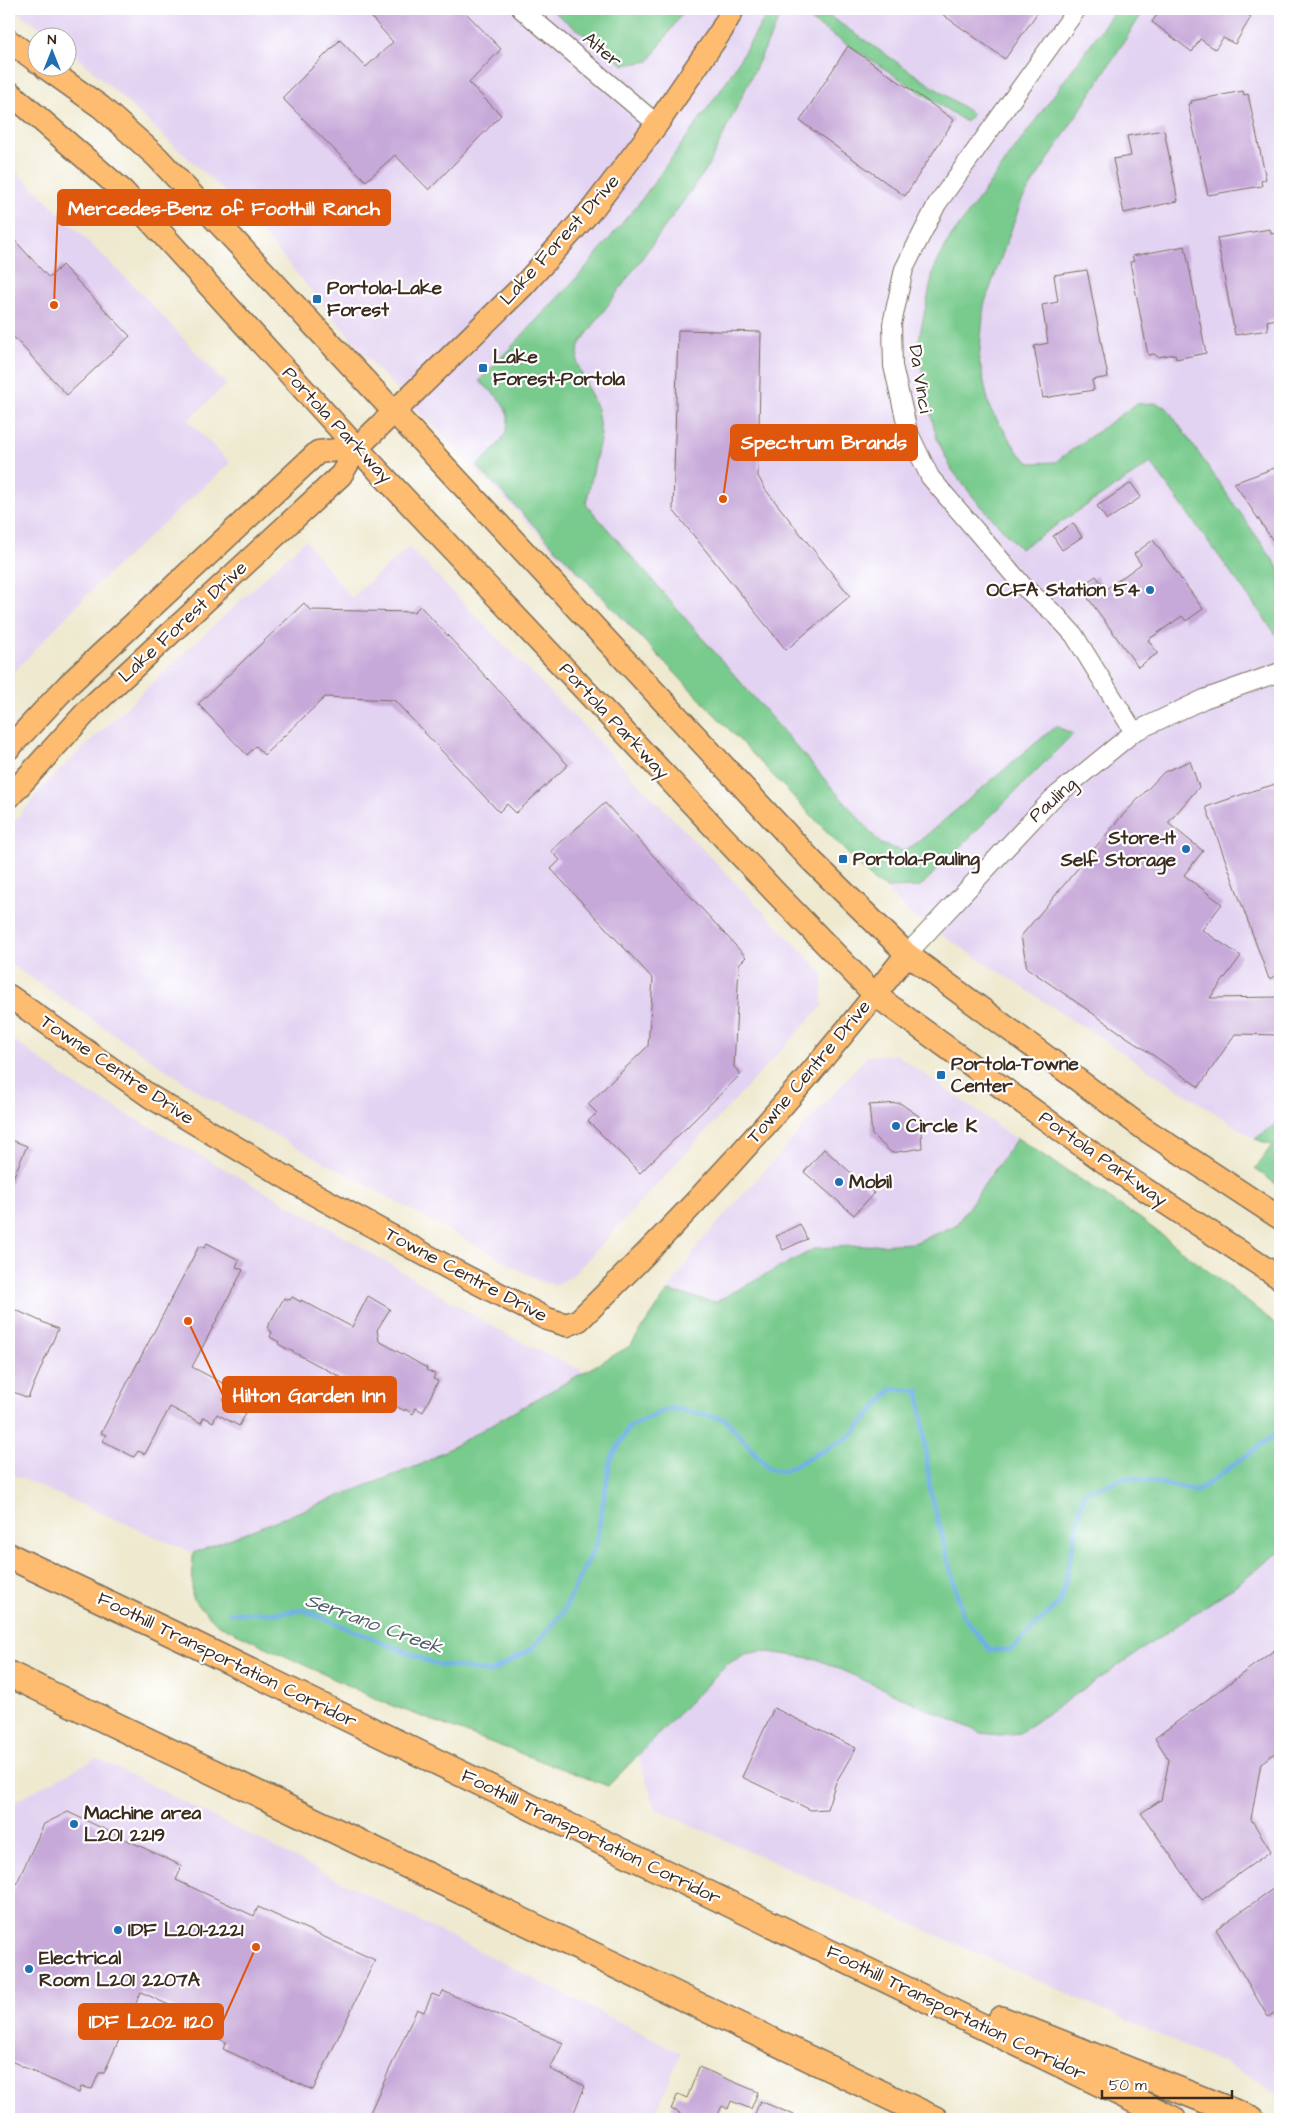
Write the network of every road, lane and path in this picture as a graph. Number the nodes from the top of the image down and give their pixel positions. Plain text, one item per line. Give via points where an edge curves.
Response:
1 (521, 9) edge
2 (733, 9) edge
3 (1077, 9) edge
4 (9, 41) edge
5 (28, 55) edge
6 (60, 78) edge
7 (9, 92) edge
8 (657, 124) junction
9 (392, 412) junction
10 (357, 448) junction
11 (1280, 672) edge
12 (1134, 732) junction
13 (9, 748) edge
14 (9, 797) edge
15 (907, 954) junction
16 (875, 995) junction
17 (9, 996) edge
18 (1280, 1218) edge
19 (1280, 1278) edge
20 (9, 1556) edge
21 (17, 1678) edge
22 (812, 1944) junction
23 (915, 2113) edge
24 (935, 2119) edge
25 (1173, 2119) edge
26 (1252, 2119) edge

1 - 8 street, Alter
2 - 8 main road, Lake Forest Drive
3 - 12 street, Da Vinci via 937,204 922,230 904,269 892,324 892,366 908,431 930,477 1024,587 1074,635
4 - 5 main road
6 - 9 main road via 101,107 157,157
7 - 10 main road, Portola Parkway via 123,191
8 - 9 main road, Lake Forest Drive via 594,207 524,285
9 - 10 main road, Lake Forest Drive
9 - 15 main road via 810,860
10 - 13 main road, Lake Forest Drive via 318,452 68,685
10 - 14 main road, Lake Forest Drive via 341,475 91,707
10 - 16 main road, Portola Parkway
11 - 12 street, Pauling via 1204,699
12 - 15 street, Pauling via 1052,798
15 - 16 main road, Pauling
15 - 18 main road via 1143,1128
16 - 17 main road, Towne Centre Drive via 801,1086 650,1252 579,1320 567,1325 547,1319 453,1270 226,1143 151,1097
16 - 19 main road, Portola Parkway via 1114,1169
20 - 22 highway, Foothill Transportation Corridor
21 - 23 highway
22 - 25 highway, Foothill Transportation Corridor
22 - 26 highway
23 - 24 highway

